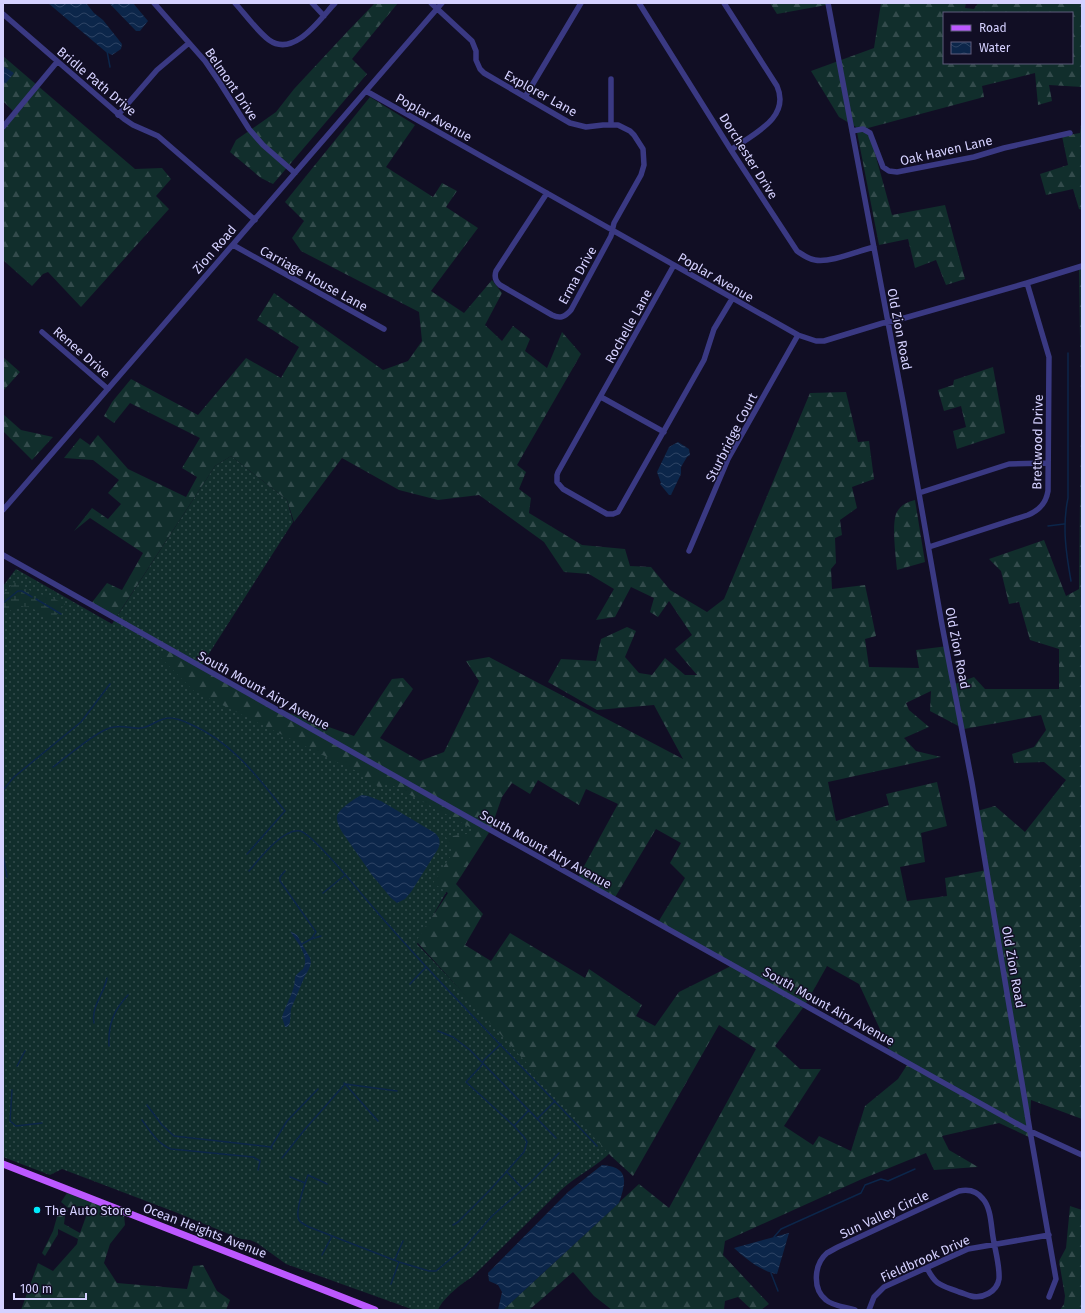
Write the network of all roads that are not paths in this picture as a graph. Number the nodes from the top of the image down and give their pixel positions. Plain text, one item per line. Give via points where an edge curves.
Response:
1 (154, 3) edge
2 (235, 3) edge
3 (312, 3) edge
4 (335, 3) edge
5 (430, 3) edge
6 (442, 3) edge
7 (581, 3) edge
8 (639, 3) edge
9 (724, 3) edge
10 (828, 3) edge
11 (437, 9) junction
12 (3, 14) edge
13 (324, 16) junction
14 (189, 43) junction
15 (57, 62) junction
16 (612, 79) dead end
17 (366, 91) junction
18 (525, 97) junction
19 (118, 115) junction
20 (611, 124) junction
21 (3, 127) edge
22 (852, 131) junction
23 (1070, 133) dead end
24 (732, 150) junction
25 (295, 173) junction
26 (548, 193) junction
27 (255, 220) junction
28 (613, 230) junction
29 (233, 245) junction
30 (874, 247) junction
31 (674, 265) junction
32 (1082, 266) edge
33 (1027, 283) junction
34 (732, 299) junction
35 (888, 322) junction
36 (384, 329) dead end
37 (42, 332) dead end
38 (798, 335) junction
39 (108, 389) junction
40 (601, 397) junction
41 (664, 432) junction
42 (1048, 463) junction
43 (919, 493) junction
44 (3, 510) edge
45 (929, 547) junction
46 (689, 552) dead end
47 (3, 555) edge
48 (1030, 1131) junction
49 (1082, 1155) edge
50 (3, 1164) edge
51 (1048, 1235) junction
52 (994, 1244) junction
53 (927, 1268) junction
54 (1049, 1297) dead end
55 (375, 1310) edge
56 (855, 1310) edge
57 (869, 1310) edge

1 - 14 street, Belmont Drive
2 - 13 street via 268,39 278,44 290,44 299,40
3 - 13 street
4 - 13 street
5 - 11 street, Explorer Lane
6 - 11 street, Zion Road
7 - 18 street
8 - 24 street, Dorchester Drive
9 - 24 street via 777,86 781,100 778,112 772,120
10 - 22 street, Old Zion Road
11 - 17 street, Zion Road
11 - 18 street, Explorer Lane via 472,41 476,60 484,73
12 - 15 street, Bridle Path Drive
14 - 19 street via 157,70
14 - 25 street, Belmont Drive via 213,72 248,128
15 - 19 street, Bridle Path Drive
15 - 21 street
16 - 20 street
17 - 25 street, Zion Road
17 - 26 street, Poplar Avenue
18 - 20 street, Explorer Lane via 576,125 586,127
19 - 27 street, Bridle Path Drive via 128,123 161,138
20 - 28 street, Explorer Lane via 618,125 634,135 643,149 644,160 641,175 614,223
22 - 23 street, Oak Haven Lane via 863,129 870,133 883,167 897,172 974,157
22 - 30 street, Old Zion Road
24 - 30 street, Dorchester Drive via 794,247 802,255 816,260 827,260
25 - 27 street, Zion Road
26 - 28 street, Poplar Avenue
26 - 28 street, Erma Drive via 494,276 500,285 552,315 563,317 571,310
27 - 29 street, Zion Road
28 - 31 street, Poplar Avenue
29 - 36 street, Carriage House Lane
29 - 39 street, Zion Road
30 - 35 street, Old Zion Road
31 - 34 street, Poplar Avenue
31 - 40 street, Rochelle Lane
32 - 33 street, Poplar Avenue
33 - 35 street, Poplar Avenue
33 - 42 street, Brettwood Drive via 1049,357
34 - 38 street, Poplar Avenue
34 - 41 street, Rochelle Lane via 714,329 704,360
35 - 38 street, Poplar Avenue via 824,341
35 - 43 street, Old Zion Road
37 - 39 street, Renee Drive
38 - 46 street, Sturbridge Court via 728,459
39 - 44 street, Zion Road
40 - 41 street
40 - 41 street, Rochelle Lane via 556,479 563,489 604,512 613,514 621,509
42 - 43 street via 1009,464
42 - 45 street, Brettwood Drive via 1047,497 1035,512
43 - 45 street, Old Zion Road
45 - 48 street, Old Zion Road
47 - 48 street, South Mount Airy Avenue
48 - 49 street, South Mount Airy Avenue
48 - 51 street, Old Zion Road
50 - 55 main road, Ocean Heights Avenue
51 - 52 street, Fieldbrook Drive
51 - 54 street, Old Zion Road via 1056,1279
52 - 53 street, Fieldbrook Drive via 968,1249
52 - 53 street via 999,1281 997,1286 985,1295 971,1296 938,1284
52 - 56 street, Sun Valley Circle via 985,1201 979,1194 965,1190 838,1247 827,1253 821,1262 817,1277 818,1290 832,1304
53 - 57 street, Fieldbrook Drive via 882,1289 874,1297

